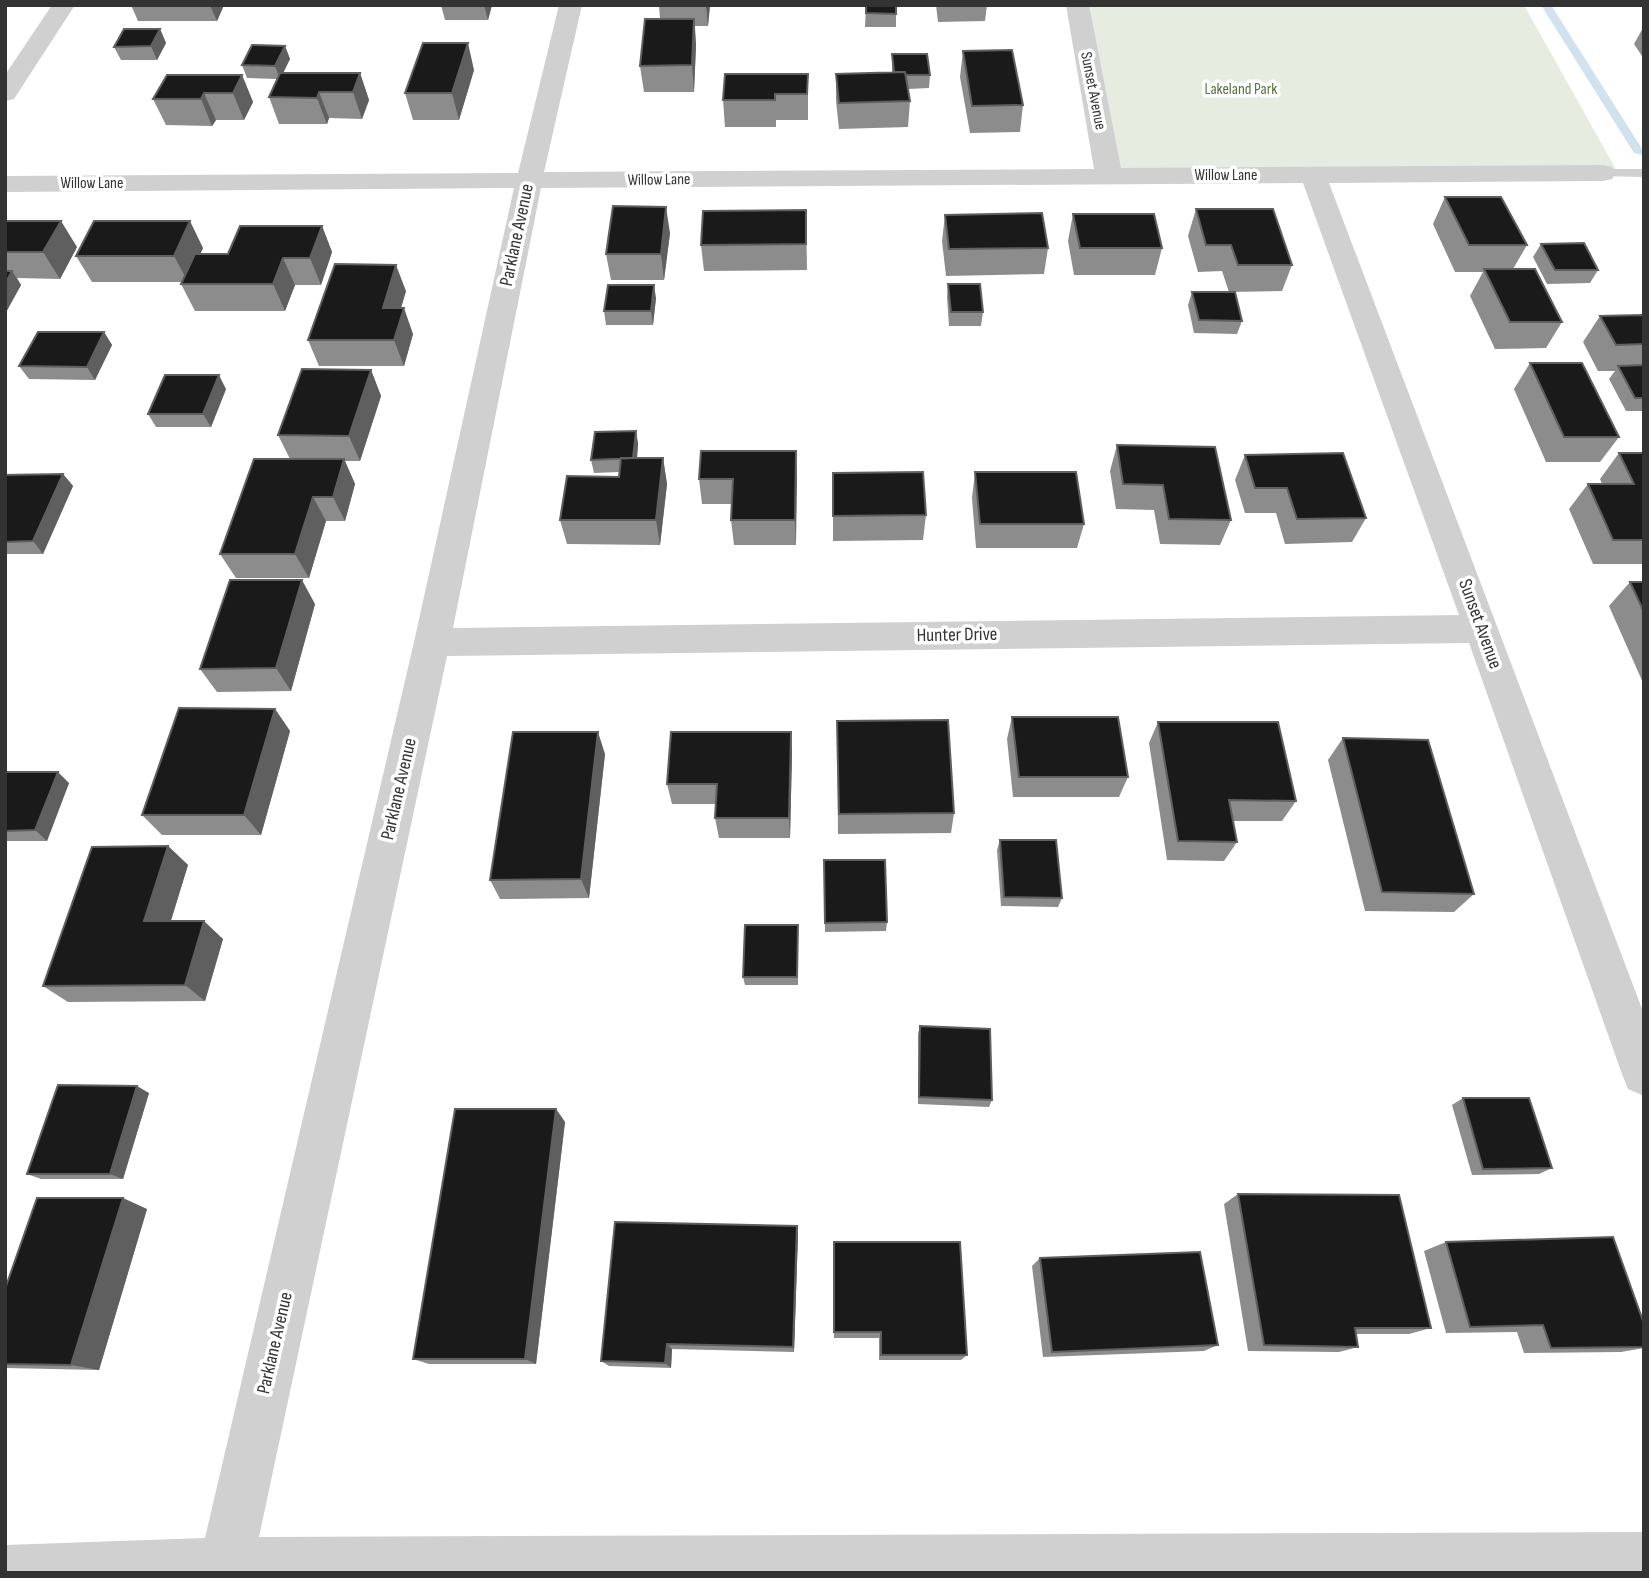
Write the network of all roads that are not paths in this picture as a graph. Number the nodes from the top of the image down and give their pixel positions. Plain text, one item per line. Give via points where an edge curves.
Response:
1 (64, 5) edge
2 (571, 5) edge
3 (1077, 5) edge
4 (5, 94) edge
5 (1613, 173) joint
6 (1644, 173) edge
7 (1313, 175) junction
8 (1110, 176) junction
9 (529, 181) junction
10 (5, 184) edge
11 (1482, 629) junction
12 (432, 642) junction
13 (1644, 1074) edge
14 (1644, 1559) edge
15 (225, 1568) edge
16 (5, 1572) edge

1 - 4 street
2 - 9 street, Parklane Avenue
3 - 8 street, Sunset Avenue
5 - 6 lane
5 - 7 street, Willow Lane
7 - 8 street, Willow Lane
7 - 11 street, Sunset Avenue
8 - 9 street, Willow Lane
9 - 10 street, Willow Lane
9 - 12 street, Parklane Avenue
11 - 12 street, Hunter Drive
11 - 13 street, Sunset Avenue
12 - 15 street, Parklane Avenue
14 - 15 street
15 - 16 street

